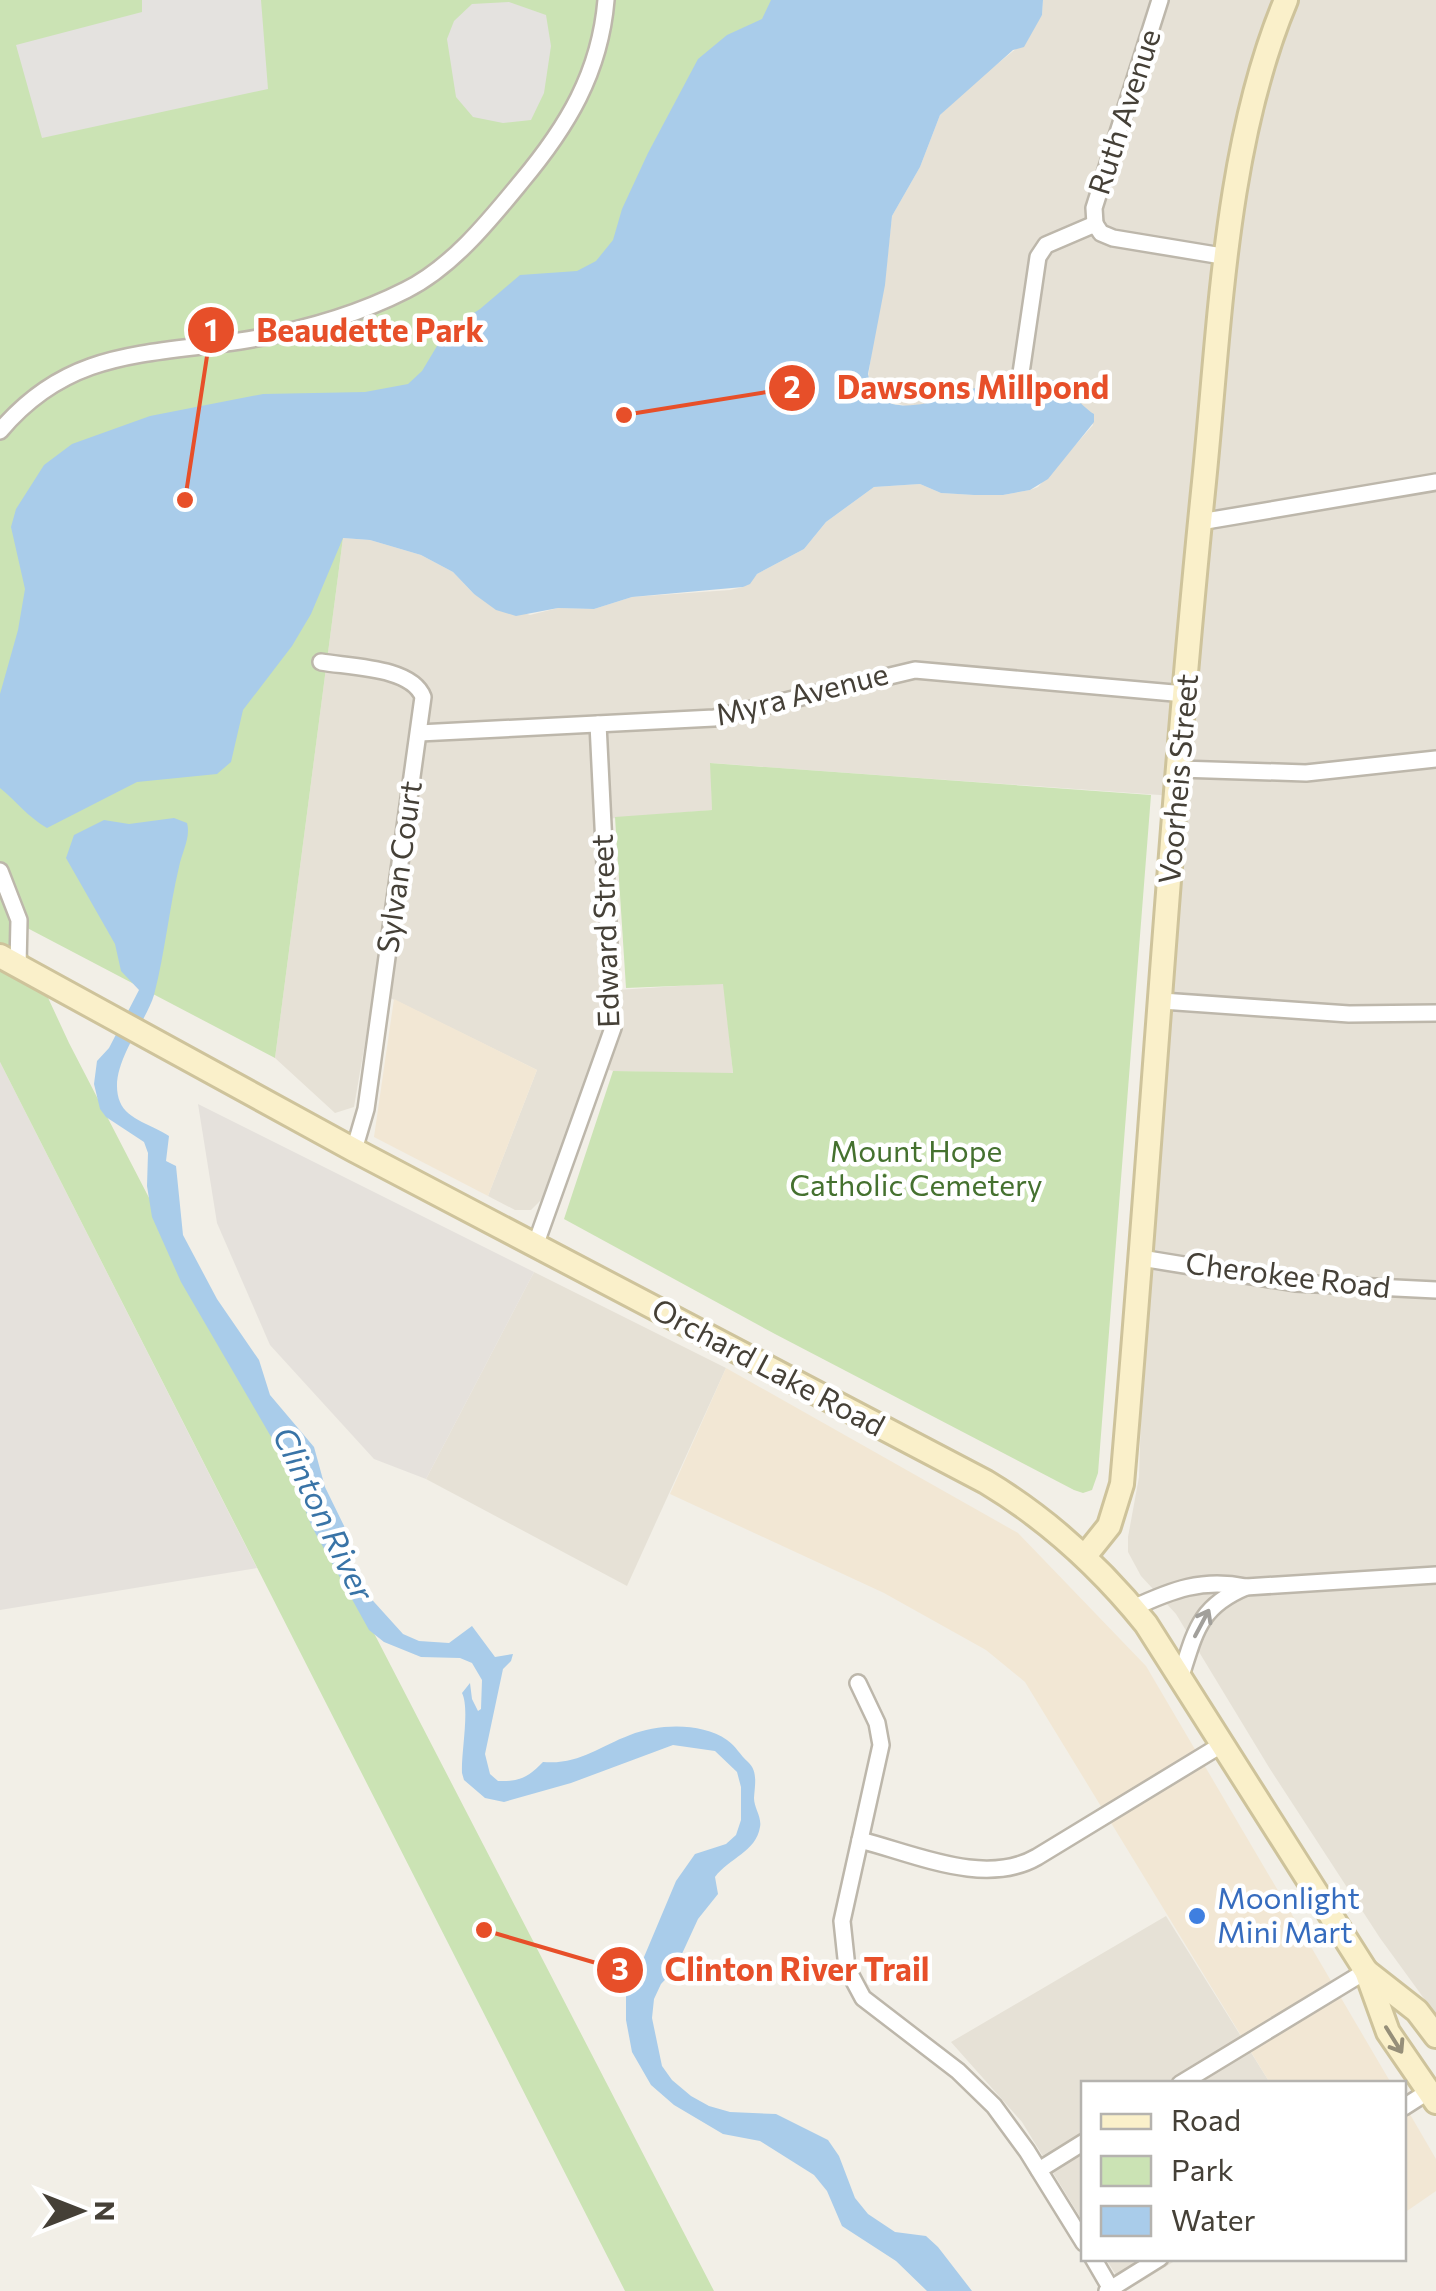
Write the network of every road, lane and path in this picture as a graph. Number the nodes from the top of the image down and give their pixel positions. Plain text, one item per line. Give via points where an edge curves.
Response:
1 (606, 0) edge
2 (1160, 0) edge
3 (1286, 0) edge
4 (1095, 224) junction
5 (1228, 257) junction
6 (1021, 374) dead end
7 (0, 431) edge
8 (1436, 482) edge
9 (1200, 522) junction
10 (321, 662) dead end
11 (1185, 694) junction
12 (598, 724) junction
13 (419, 733) junction
14 (1436, 759) edge
15 (1179, 769) junction
16 (0, 872) edge
17 (9, 961) edge
18 (1162, 1001) junction
19 (1436, 1013) edge
20 (354, 1150) junction
21 (535, 1246) junction
22 (1141, 1258) junction
23 (1436, 1290) edge
24 (1084, 1556) junction
25 (1436, 1576) edge
26 (1246, 1587) junction
27 (1133, 1608) junction
28 (1180, 1679) junction
29 (858, 1683) dead end
30 (1222, 1745) junction
31 (860, 1840) junction
32 (1366, 1971) junction
33 (1436, 2036) edge
34 (1185, 2081) edge
35 (1432, 2096) edge
36 (1406, 2106) edge
37 (1081, 2144) edge
38 (1039, 2170) junction
39 (1081, 2238) edge
40 (1094, 2261) edge
41 (1155, 2261) edge
42 (1109, 2290) edge

1 - 7 street via 590,76 563,129 474,235 427,278 302,328 89,365 39,393
2 - 4 street, Ruth Avenue via 1094,208
3 - 5 main road, Voorheis Street via 1250,110
4 - 5 street via 1113,238
4 - 6 street via 1038,256
5 - 9 main road, Voorheis Street
8 - 9 street
9 - 11 main road, Voorheis Street
10 - 13 street, Sylvan Court via 413,680 423,697
11 - 12 street, Myra Avenue via 915,670 725,717
11 - 15 main road, Voorheis Street
12 - 13 street, Myra Avenue
12 - 21 street, Edward Street via 612,1028
13 - 20 street, Sylvan Court via 366,1109
14 - 15 street via 1333,772
15 - 18 main road, Voorheis Street
16 - 17 street via 19,920
17 - 20 main road, Orchard Lake Road
18 - 19 street
18 - 22 main road, Voorheis Street
20 - 21 main road, Orchard Lake Road
21 - 24 main road, Orchard Lake Road via 986,1482
22 - 23 street, Cherokee Road via 1314,1285
22 - 24 main road, Voorheis Street via 1119,1498 1108,1526
24 - 27 main road, Orchard Lake Road
25 - 26 street
26 - 27 street via 1186,1585
28 -> 26 street via 1207,1611
27 - 28 main road, Orchard Lake Road
28 - 30 main road, Orchard Lake Road
29 - 31 street via 881,1746
30 - 31 street via 1010,1870 974,1870
30 - 32 main road, Orchard Lake Road
31 - 38 street via 842,1921 854,1984 884,2017 976,2088
32 - 33 main road, Orchard Lake Road via 1417,2011
32 - 34 street
32 -> 35 main road, Orchard Lake Road via 1388,2032
35 - 36 street
37 - 38 street
38 - 39 street
40 - 42 street
41 - 42 street

